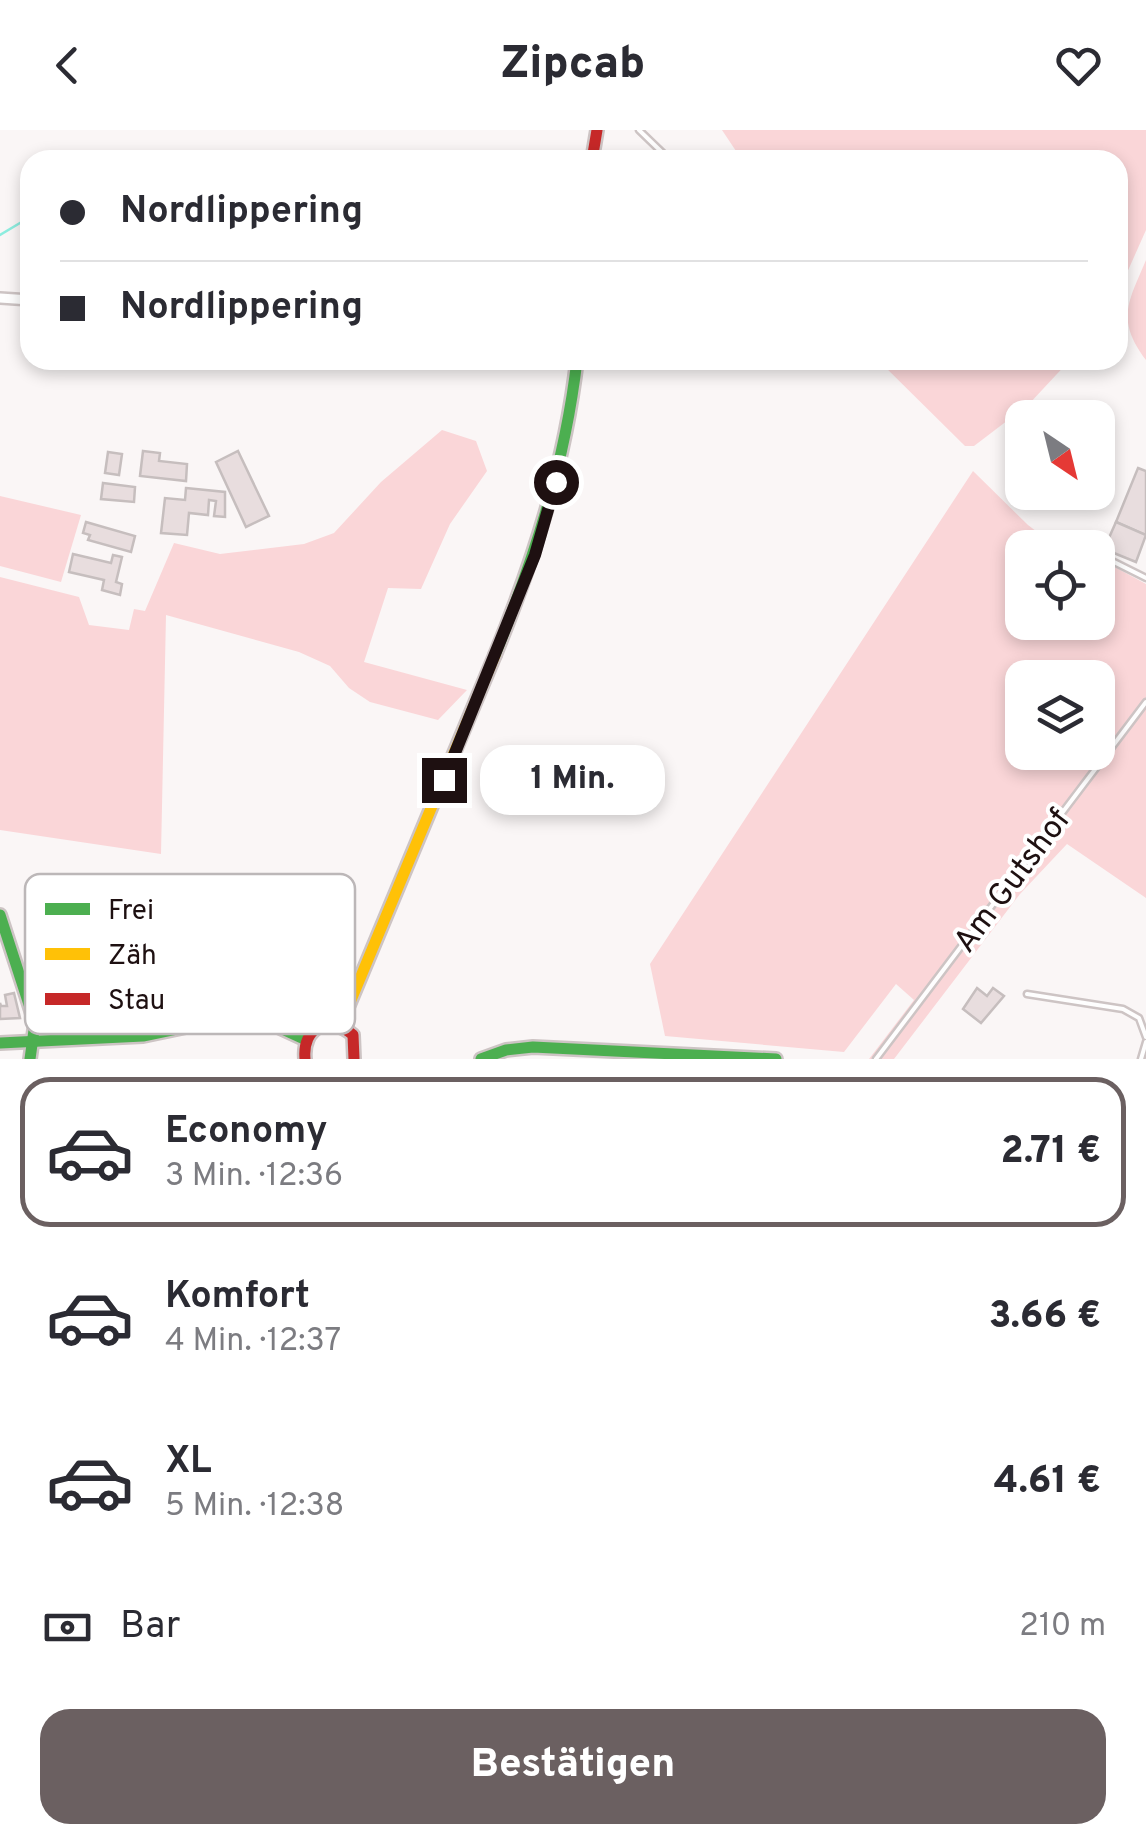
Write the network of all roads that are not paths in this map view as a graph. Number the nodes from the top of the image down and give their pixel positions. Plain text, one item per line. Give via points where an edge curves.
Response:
1 (639, 130) edge
2 (660, 150) edge
3 (575, 370) edge
4 (1115, 562) edge
5 (1146, 577) edge
6 (1146, 702) edge
7 (0, 915) edge
8 (355, 991) edge
9 (25, 992) edge
10 (1027, 994) dead end
11 (34, 1034) edge
12 (155, 1034) edge
13 (294, 1034) edge
14 (308, 1034) edge
15 (351, 1034) edge
16 (304, 1039) junction
17 (1146, 1040) edge
18 (34, 1042) junction
19 (0, 1043) edge
20 (710, 1056) edge
21 (30, 1059) edge
22 (305, 1059) edge
23 (354, 1059) edge
24 (482, 1059) edge
25 (776, 1059) edge
26 (876, 1059) edge
27 (1142, 1059) edge

1 - 2 lane
3 - 8 main road via 562,459 535,555
4 - 5 lane
6 - 26 lane, Am Gutshof
7 - 9 main road
10 - 17 lane via 1123,1009 1139,1018
11 - 18 main road
12 - 18 main road
13 - 16 main road
14 - 16 main road
15 - 23 main road
16 - 22 main road
17 - 27 lane
18 - 19 main road
18 - 21 main road
20 - 24 main road via 533,1047
20 - 25 main road

